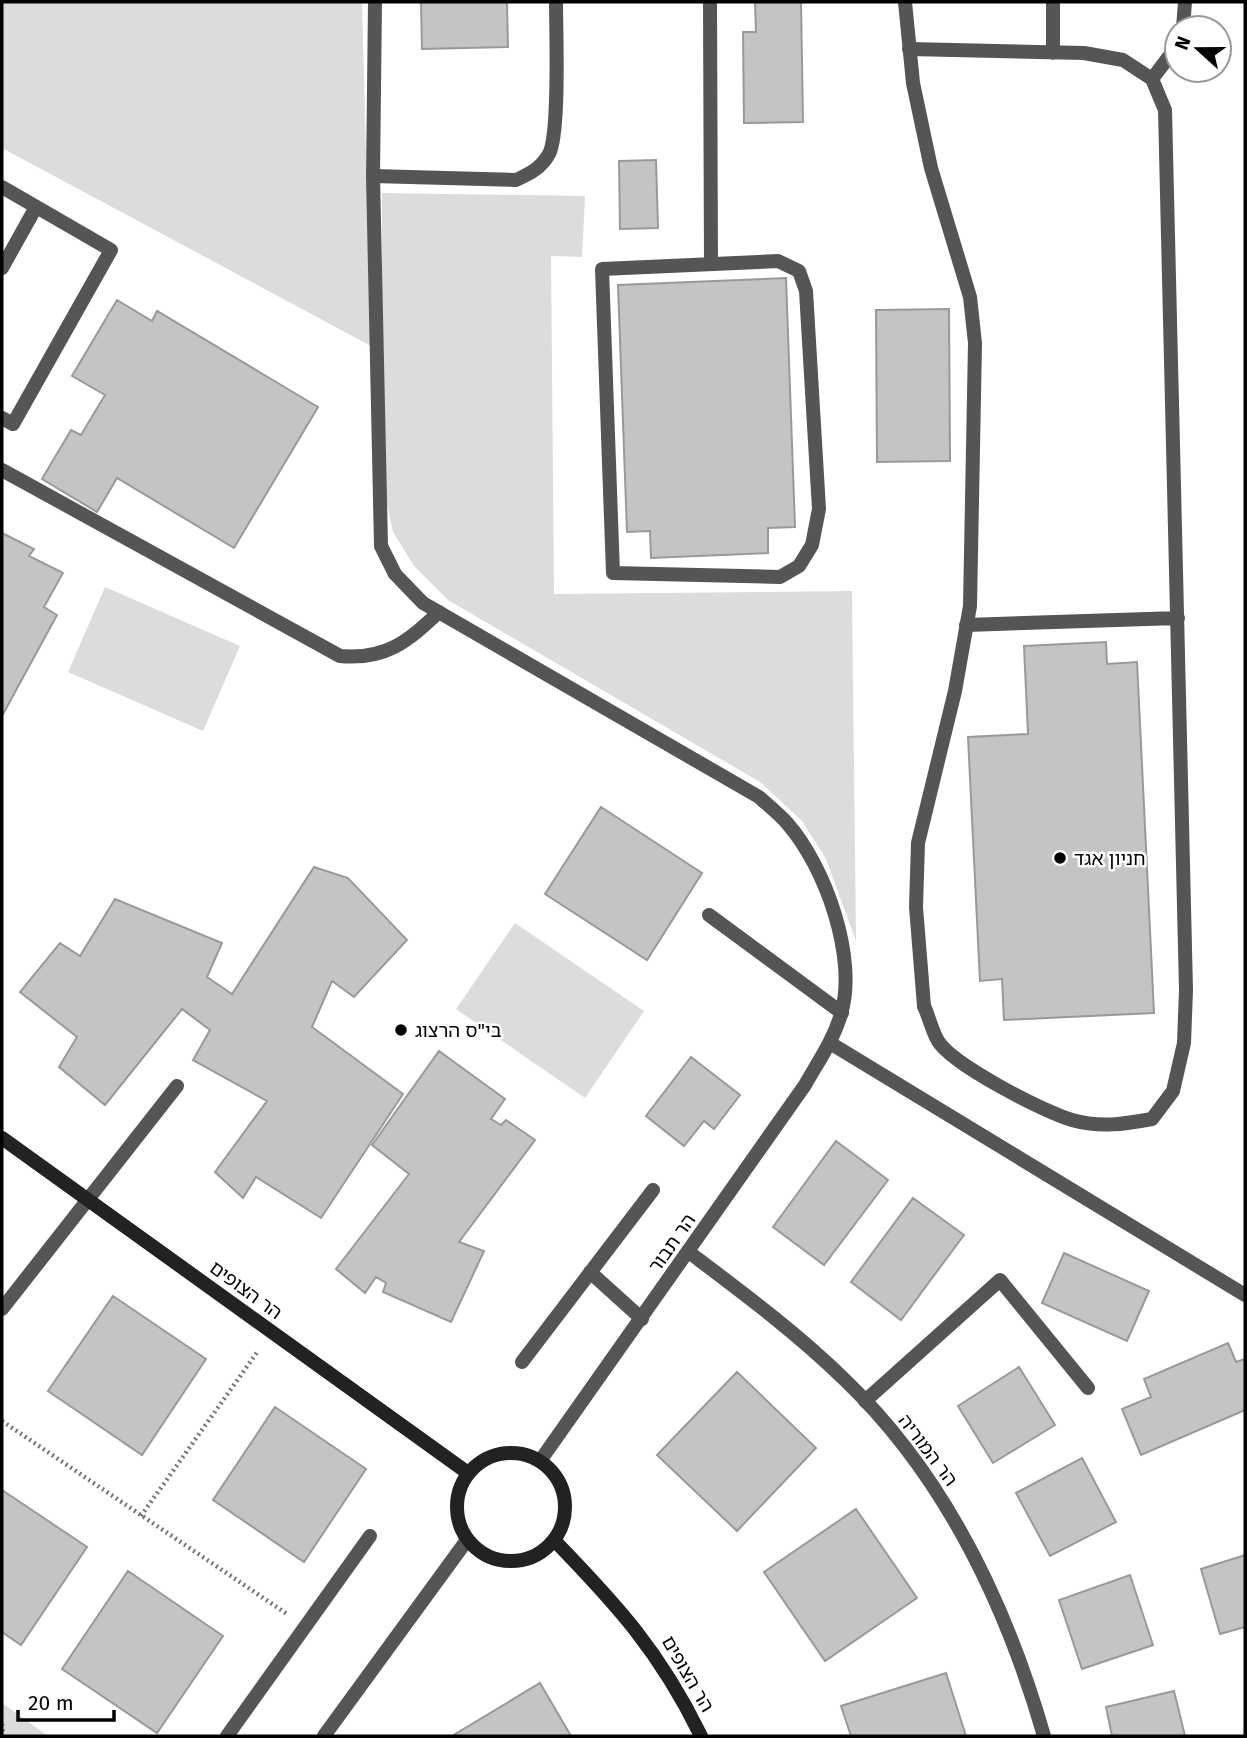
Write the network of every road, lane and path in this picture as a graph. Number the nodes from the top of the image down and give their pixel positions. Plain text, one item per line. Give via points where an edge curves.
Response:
1 (375, 2) edge
2 (556, 2) edge
3 (710, 2) edge
4 (905, 2) edge
5 (1053, 2) edge
6 (909, 49) junction
7 (1053, 53) junction
8 (1163, 64) edge
9 (1152, 79) junction
10 (373, 176) junction
11 (2, 187) edge
12 (36, 207) junction
13 (711, 264) junction
14 (2, 268) edge
15 (2, 418) edge
16 (2, 470) edge
17 (439, 612) junction
18 (1178, 618) junction
19 (966, 625) junction
20 (709, 915) dead end
21 (842, 1013) junction
22 (830, 1043) junction
23 (177, 1086) dead end
24 (2, 1138) edge
25 (653, 1189) dead end
26 (89, 1201) junction
27 (690, 1253) junction
28 (590, 1272) junction
29 (1245, 1294) edge
30 (2, 1309) edge
31 (642, 1319) junction
32 (272, 1332) junction
33 (522, 1362) dead end
34 (1088, 1388) dead end
35 (865, 1401) junction
36 (2, 1421) edge
37 (540, 1461) junction
38 (468, 1473) junction
39 (141, 1516) junction
40 (370, 1536) dead end
41 (467, 1540) junction
42 (554, 1540) junction
43 (306, 1627) junction
44 (2, 1724) edge
45 (3, 1736) edge
46 (227, 1736) edge
47 (324, 1736) edge
48 (701, 1736) edge
49 (1044, 1736) edge

1 - 10 street, הר תבור
2 - 10 street via 550,152 538,170 516,180
3 - 13 street
4 - 6 street
5 - 7 street
6 - 7 street
6 - 19 street via 931,168 970,297 975,343
7 - 9 street via 1122,60
8 - 9 street
9 - 18 street via 1165,110
10 - 17 street, הר תבור via 381,545 396,574
11 - 12 street
12 - 14 street
12 - 15 street via 111,250 13,424
13 - 13 street via 602,269 613,573 779,577 799,566 812,545 819,509 806,291 799,271 778,261
16 - 17 street via 340,656 364,658 387,651 408,640
17 - 21 street, הר תבור via 760,797 788,824 827,891 847,979
18 - 19 street
18 - 19 street via 1184,1043 1173,1091 1152,1119 1116,1126 1072,1120 968,1067 939,1043 924,1006 916,907 918,843
20 - 21 street
21 - 22 street, הר תבור
22 - 27 street, הר תבור
22 - 29 street
23 - 26 street
24 - 26 street, הר הצופים
25 - 28 street
26 - 30 street
26 - 32 street, הר הצופים
27 - 31 street, הר תבור
27 - 35 street, הר המוריה via 769,1313
28 - 31 street
28 - 33 street
31 - 37 street, הר תבור
32 - 38 street, הר הצופים
32 - 39 path
34 - 35 street via 1000,1280
35 - 49 street, הר המוריה via 937,1490 986,1577 1026,1671
36 - 39 path
37 - 38 street via 510,1452 494,1455
37 - 42 street via 554,1473 566,1506
38 - 41 street via 457,1507
39 - 43 path
40 - 43 street
41 - 42 street via 481,1553 514,1562 530,1559
41 - 47 street
42 - 48 street, הר הצופים via 646,1640
43 - 46 street
44 - 45 path

